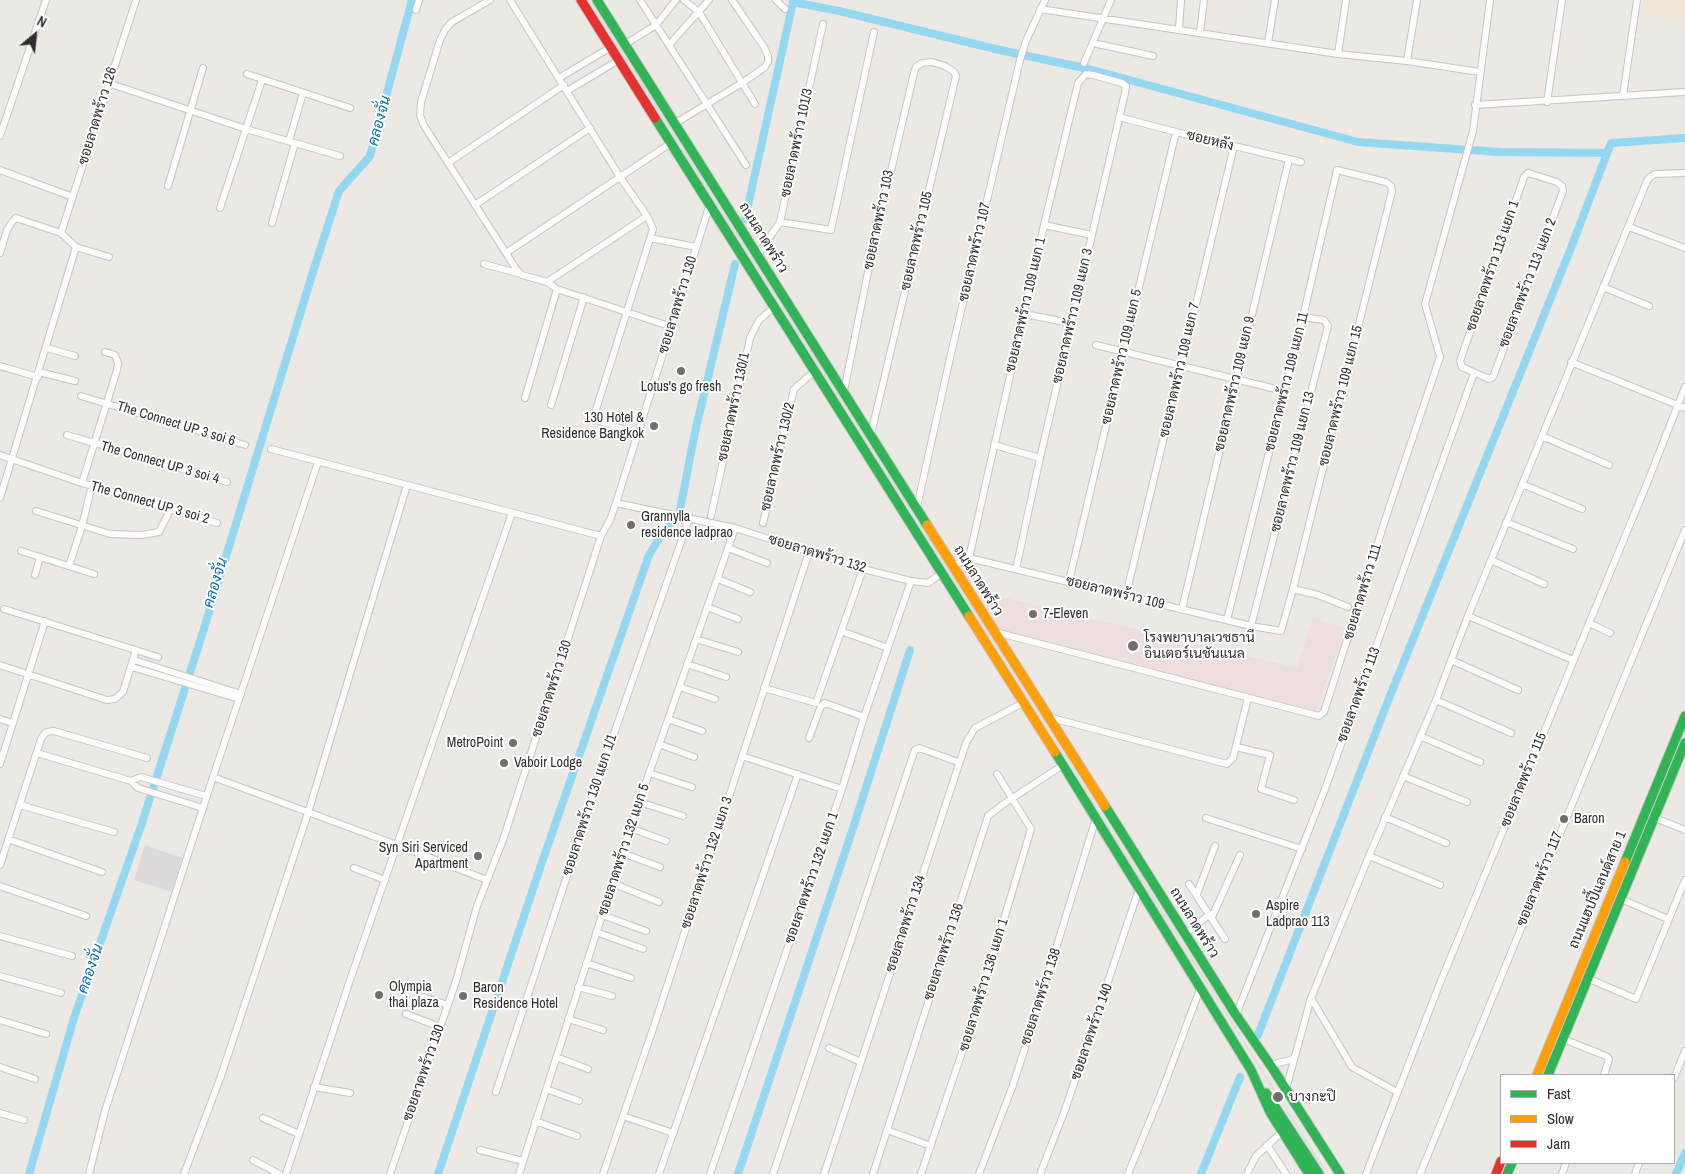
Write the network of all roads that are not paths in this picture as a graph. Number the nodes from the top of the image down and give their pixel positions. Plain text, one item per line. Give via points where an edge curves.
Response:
1 (46, 0) edge
2 (136, 0) edge
3 (419, 0) edge
4 (490, 0) edge
5 (510, 0) edge
6 (581, 0) edge
7 (596, 0) edge
8 (640, 0) edge
9 (676, 0) edge
10 (684, 0) edge
11 (709, 0) edge
12 (732, 0) edge
13 (776, 0) edge
14 (1045, 0) edge
15 (1111, 0) edge
16 (1181, 0) edge
17 (1204, 0) edge
18 (1275, 0) edge
19 (1346, 0) edge
20 (1417, 0) edge
21 (1490, 0) edge
22 (1562, 0) edge
23 (1637, 0) edge
24 (785, 8) dead end
25 (1040, 9) junction
26 (416, 10) dead end
27 (699, 12) junction
28 (1103, 18) junction
29 (656, 24) junction
30 (823, 24) dead end
31 (1179, 29) junction
32 (874, 32) dead end
33 (1200, 32) junction
34 (1093, 42) junction
35 (1268, 43) junction
36 (624, 45) junction
37 (669, 45) junction
38 (611, 47) junction
39 (1338, 54) junction
40 (1152, 56) dead end
41 (619, 60) junction
42 (1407, 61) junction
43 (932, 62) joint
44 (1084, 63) dead end
45 (203, 68) dead end
46 (1480, 72) junction
47 (247, 74) dead end
48 (559, 78) junction
49 (1105, 78) joint
50 (262, 80) junction
51 (742, 83) junction
52 (108, 84) junction
53 (565, 88) junction
54 (1685, 92) edge
55 (303, 93) junction
56 (1623, 96) junction
57 (1547, 102) junction
58 (707, 103) junction
59 (755, 104) dead end
60 (1476, 105) junction
61 (350, 108) dead end
62 (191, 112) junction
63 (1119, 117) junction
64 (674, 124) junction
65 (590, 128) junction
66 (246, 129) junction
67 (1176, 132) junction
68 (0, 136) edge
69 (292, 142) junction
70 (671, 143) junction
71 (1234, 146) junction
72 (340, 156) dead end
73 (1289, 159) junction
74 (1301, 162) dead end
75 (448, 163) junction
76 (746, 165) dead end
77 (0, 170) edge
78 (1685, 173) edge
79 (620, 177) junction
80 (1364, 177) joint
81 (1547, 178) joint
82 (168, 186) dead end
83 (73, 197) junction
84 (710, 204) junction
85 (475, 205) junction
86 (220, 208) dead end
87 (647, 216) junction
88 (780, 222) junction
89 (272, 223) dead end
90 (1044, 225) junction
91 (1628, 227) junction
92 (60, 233) junction
93 (1092, 235) junction
94 (650, 238) junction
95 (76, 247) junction
96 (696, 247) junction
97 (1685, 248) edge
98 (0, 253) edge
99 (506, 253) junction
100 (758, 256) junction
101 (109, 257) dead end
102 (484, 264) dead end
103 (522, 274) junction
104 (547, 282) junction
105 (1603, 286) junction
106 (557, 289) junction
107 (584, 297) junction
108 (1650, 306) dead end
109 (775, 307) junction
110 (627, 312) junction
111 (1024, 314) junction
112 (1303, 316) junction
113 (1071, 323) junction
114 (672, 327) junction
115 (1096, 345) dead end
116 (47, 348) junction
117 (104, 352) dead end
118 (1124, 352) junction
119 (75, 356) dead end
120 (1571, 362) junction
121 (0, 366) edge
122 (1181, 367) junction
123 (815, 371) junction
124 (1474, 373) junction
125 (39, 375) junction
126 (835, 378) junction
127 (1236, 380) junction
128 (75, 381) dead end
129 (824, 385) junction
130 (1685, 387) edge
131 (1284, 391) junction
132 (844, 392) junction
133 (80, 396) dead end
134 (525, 398) dead end
135 (832, 399) junction
136 (107, 403) junction
137 (551, 405) dead end
138 (1677, 405) junction
139 (1685, 408) edge
140 (638, 434) junction
141 (871, 434) junction
142 (67, 435) dead end
143 (1542, 436) junction
144 (93, 444) junction
145 (245, 445) dead end
146 (994, 445) junction
147 (271, 449) dead end
148 (0, 455) edge
149 (1040, 458) junction
150 (13, 460) junction
151 (318, 462) junction
152 (1609, 465) dead end
153 (227, 482) dead end
154 (82, 483) junction
155 (1522, 484) junction
156 (92, 485) junction
157 (408, 485) junction
158 (0, 498) edge
159 (616, 503) junction
160 (917, 507) junction
161 (170, 508) junction
162 (1582, 509) dead end
163 (36, 511) dead end
164 (512, 513) junction
165 (711, 516) dead end
166 (686, 519) junction
167 (763, 522) dead end
168 (1506, 522) junction
169 (217, 523) dead end
170 (82, 526) junction
171 (735, 528) junction
172 (1685, 530) edge
173 (601, 536) junction
174 (728, 548) junction
175 (1573, 549) dead end
176 (21, 551) dead end
177 (809, 552) junction
178 (40, 557) junction
179 (969, 558) junction
180 (1491, 560) junction
181 (767, 563) dead end
182 (69, 566) junction
183 (953, 566) junction
184 (1016, 568) junction
185 (863, 569) junction
186 (35, 574) dead end
187 (94, 574) dead end
188 (942, 574) junction
189 (718, 579) junction
190 (1069, 581) junction
191 (911, 582) junction
192 (1544, 584) dead end
193 (1293, 589) junction
194 (750, 592) dead end
195 (1126, 595) junction
196 (707, 607) junction
197 (1348, 607) dead end
198 (4, 609) dead end
199 (1182, 609) junction
200 (1468, 616) junction
201 (738, 619) dead end
202 (1227, 620) junction
203 (45, 621) junction
204 (1589, 623) junction
205 (1251, 626) junction
206 (841, 631) junction
207 (994, 632) junction
208 (1279, 632) joint
209 (1610, 632) dead end
210 (696, 639) junction
211 (888, 648) junction
212 (136, 650) junction
213 (738, 652) dead end
214 (158, 657) dead end
215 (134, 660) junction
216 (1451, 660) junction
217 (1573, 660) junction
218 (687, 664) junction
219 (0, 665) edge
220 (132, 667) junction
221 (28, 674) junction
222 (726, 677) dead end
223 (179, 678) junction
224 (680, 687) junction
225 (764, 688) junction
226 (1518, 690) dead end
227 (240, 696) junction
228 (1248, 698) junction
229 (715, 699) dead end
230 (1436, 700) junction
231 (1024, 703) junction
232 (1047, 716) junction
233 (1685, 716) edge
234 (864, 717) junction
235 (0, 719) edge
236 (668, 719) junction
237 (13, 723) junction
238 (702, 732) dead end
239 (1511, 733) dead end
240 (1420, 736) junction
241 (809, 738) dead end
242 (1685, 743) edge
243 (660, 744) junction
244 (1236, 747) junction
245 (37, 753) junction
246 (742, 756) junction
247 (694, 757) dead end
248 (147, 758) dead end
249 (958, 762) junction
250 (1480, 762) dead end
251 (0, 764) edge
252 (1062, 765) junction
253 (649, 773) junction
254 (798, 774) junction
255 (997, 774) dead end
256 (1403, 776) junction
257 (212, 777) junction
258 (131, 781) junction
259 (692, 787) dead end
260 (842, 789) junction
261 (206, 796) junction
262 (1013, 797) junction
263 (1294, 800) dead end
264 (639, 802) junction
265 (1467, 802) dead end
266 (20, 805) junction
267 (203, 808) junction
268 (308, 813) junction
269 (1646, 814) junction
270 (683, 816) dead end
271 (1385, 817) junction
272 (1096, 818) junction
273 (1206, 818) dead end
274 (1655, 818) junction
275 (630, 828) junction
276 (1685, 830) edge
277 (114, 832) dead end
278 (8, 839) junction
279 (666, 840) dead end
280 (1446, 843) dead end
281 (397, 845) junction
282 (1215, 846) dead end
283 (1302, 848) junction
284 (622, 853) junction
285 (1240, 854) dead end
286 (1369, 856) junction
287 (0, 865) edge
288 (660, 867) dead end
289 (354, 868) dead end
290 (102, 872) dead end
291 (385, 880) junction
292 (487, 880) junction
293 (1685, 880) edge
294 (612, 884) junction
295 (1189, 884) dead end
296 (1440, 885) dead end
297 (0, 886) edge
298 (1139, 889) junction
299 (1197, 894) junction
300 (1621, 899) junction
301 (659, 902) dead end
302 (602, 915) junction
303 (86, 916) dead end
304 (1211, 916) junction
305 (1668, 920) junction
306 (646, 931) dead end
307 (596, 932) junction
308 (1184, 934) junction
309 (0, 936) edge
310 (1225, 939) dead end
311 (643, 950) dead end
312 (72, 956) dead end
313 (586, 962) junction
314 (1578, 974) junction
315 (0, 976) edge
316 (631, 978) dead end
317 (1588, 978) junction
318 (578, 987) junction
319 (1200, 989) junction
320 (61, 994) dead end
321 (612, 996) dead end
322 (423, 997) dead end
323 (1311, 998) junction
324 (448, 1005) junction
325 (406, 1014) dead end
326 (1236, 1015) junction
327 (568, 1019) junction
328 (0, 1020) edge
329 (440, 1026) junction
330 (1244, 1027) junction
331 (603, 1030) dead end
332 (46, 1034) dead end
333 (1563, 1039) junction
334 (829, 1048) dead end
335 (1685, 1051) edge
336 (556, 1056) junction
337 (1293, 1059) junction
338 (861, 1062) junction
339 (1271, 1065) junction
340 (0, 1067) edge
341 (588, 1069) dead end
342 (1251, 1070) junction
343 (1537, 1074) edge
344 (1548, 1074) edge
345 (1604, 1074) edge
346 (1675, 1076) edge
347 (35, 1079) dead end
348 (314, 1087) junction
349 (546, 1089) junction
350 (1286, 1089) junction
351 (496, 1092) dead end
352 (1397, 1092) junction
353 (350, 1093) dead end
354 (579, 1101) dead end
355 (0, 1113) edge
356 (623, 1116) junction
357 (263, 1118) dead end
358 (24, 1120) dead end
359 (535, 1122) junction
360 (887, 1130) junction
361 (1282, 1132) junction
362 (673, 1133) junction
363 (299, 1134) junction
364 (577, 1136) dead end
365 (1267, 1145) junction
366 (930, 1146) junction
367 (480, 1150) dead end
368 (253, 1160) dead end
369 (523, 1161) junction
370 (268, 1171) edge
371 (1331, 1172) edge
372 (89, 1174) edge
373 (184, 1174) edge
374 (280, 1174) edge
375 (286, 1174) edge
376 (390, 1174) edge
377 (519, 1174) edge
378 (602, 1174) edge
379 (659, 1174) edge
380 (710, 1174) edge
381 (774, 1174) edge
382 (824, 1174) edge
383 (873, 1174) edge
384 (921, 1174) edge
385 (979, 1174) edge
386 (1040, 1174) edge
387 (1128, 1174) edge
388 (1247, 1174) edge
389 (1286, 1174) edge
390 (1309, 1174) edge
391 (1319, 1174) edge
392 (1340, 1174) edge
393 (1366, 1174) edge
394 (1420, 1174) edge

1 - 68 street
2 - 52 street, ซอยลาดพร้าว 126
3 - 26 street
4 - 75 street via 444,30 421,102 423,124
5 - 48 street
6 - 38 main road, ถนนลาดพร้าว
7 - 36 main road, ถนนลาดพร้าว
8 - 29 street
9 - 29 street
10 - 27 street
11 - 27 street
12 - 51 street via 768,56 765,67
13 - 24 street
14 - 25 street, ซอยลาดพร้าว 107
15 - 28 street
16 - 31 street
17 - 33 street
18 - 35 street
19 - 39 street
20 - 42 street
21 - 46 street, ซอยลาดพร้าว 111
22 - 57 street
23 - 56 street
25 - 28 street
25 - 160 street, ซอยลาดพร้าว 107 via 1020,60
27 - 37 street
27 - 51 street
28 - 31 street
28 - 34 street
29 - 36 street
29 - 37 street
30 - 88 street, ซอยลาดพร้าว 101/3
31 - 33 street
32 - 88 street via 831,230
33 - 35 street
34 - 40 street
34 - 44 street
35 - 39 street
36 - 64 main road, ถนนลาดพร้าว
37 - 58 street
38 - 41 main road, ถนนลาดพร้าว
38 - 48 street
39 - 42 street
41 - 53 street
41 - 70 main road, ถนนลาดพร้าว
42 - 46 street
43 - 132 street, ซอยลาดพร้าว 103 via 922,63 914,73 873,247
43 - 141 street, ซอยลาดพร้าว 105 via 951,68 956,76
45 - 62 street
46 - 60 street, ซอยลาดพร้าว 111
47 - 50 street
48 - 53 street
49 - 63 street, ซอยลาดพร้าว 109 แยก 3 via 1126,86
49 - 90 street, ซอยลาดพร้าว 109 แยก 1 via 1086,74 1078,83
50 - 55 street
50 - 66 street
51 - 58 street
51 - 59 street
52 - 62 street
52 - 83 street, ซอยลาดพร้าว 126
53 - 65 street
53 - 75 street
54 - 56 street
55 - 61 street
55 - 69 street
56 - 57 street
57 - 60 street
58 - 64 street
58 - 76 street
60 - 228 street, ซอยลาดพร้าว 111 via 1473,131 1425,304 1440,358 1324,712 1319,716
62 - 66 street
62 - 82 street
63 - 67 street, ซอยหลัง
63 - 93 street, ซอยลาดพร้าว 109 แยก 3
64 - 100 main road, ถนนลาดพร้าว
65 - 79 street
65 - 85 street
66 - 69 street
66 - 86 street
67 - 71 street, ซอยหลัง
67 - 118 street, ซอยลาดพร้าว 109 แยก 5
69 - 72 street
69 - 89 street
70 - 79 street
70 - 84 main road, ถนนลาดพร้าว
71 - 73 street, ซอยหลัง
71 - 122 street, ซอยลาดพร้าว 109 แยก 7
73 - 74 street, ซอยหลัง
73 - 127 street, ซอยลาดพร้าว 109 แยก 9
75 - 85 street
77 - 83 street
78 - 91 street via 1650,177
79 - 87 street
79 - 99 street
80 - 112 street, ซอยลาดพร้าว 109 แยก 11 via 1337,170
80 - 193 street, ซอยลาดพร้าว 109 แยก 15 via 1386,182 1392,191
81 - 124 street, ซอยลาดพร้าว 113 แยก 1 via 1531,173 1524,177 1460,361 1462,367
81 - 124 street, ซอยลาดพร้าว 113 แยก 2 via 1560,184 1563,191 1493,377 1489,379
83 - 92 street, ซอยลาดพร้าว 126
84 - 96 street, ซอยลาดพร้าว 130
84 - 109 main road, ถนนลาดพร้าว
85 - 99 street
87 - 94 street via 653,229
87 - 104 street
88 - 100 street, ซอยลาดพร้าว 101/3
90 - 93 street
90 - 111 street, ซอยลาดพร้าว 109 แยก 1
91 - 97 street
91 - 105 street
92 - 95 street
92 - 98 street via 14,218
93 - 113 street, ซอยลาดพร้าว 109 แยก 3
94 - 96 street
94 - 110 street
95 - 101 street
95 - 116 street
96 - 114 street, ซอยลาดพร้าว 130
99 - 103 street
100 - 126 main road, ถนนลาดพร้าว
102 - 103 street
103 - 104 street
104 - 106 street
105 - 108 street
105 - 120 street
106 - 107 street
106 - 134 street
107 - 110 street
107 - 137 street
109 - 123 main road, ถนนลาดพร้าว
109 - 165 street, ซอยลาดพร้าว 130/1 via 759,320 750,338
110 - 114 street
110 - 140 street via 593,419
111 - 113 street
111 - 146 street, ซอยลาดพร้าว 109 แยก 1
112 - 131 street, ซอยลาดพร้าว 109 แยก 11
112 - 205 street, ซอยลาดพร้าว 109 แยก 13 via 1324,320 1328,326
113 - 149 street, ซอยลาดพร้าว 109 แยก 3
114 - 140 street, ซอยลาดพร้าว 130
115 - 118 street
116 - 119 street
116 - 125 street
117 - 136 street via 116,355 118,363
118 - 122 street
118 - 190 street, ซอยลาดพร้าว 109 แยก 5
120 - 138 street
120 - 143 street
121 - 125 street
122 - 127 street
122 - 195 street, ซอยลาดพร้าว 109 แยก 7
123 - 129 main road, ถนนลาดพร้าว
123 - 167 street, ซอยลาดพร้าว 130/2 via 794,389
124 - 283 street, ซอยลาดพร้าว 113
125 - 128 street
125 - 150 street
126 - 129 main road
126 - 132 main road, ถนนลาดพร้าว
127 - 131 street
127 - 199 street, ซอยลาดพร้าว 109 แยก 9
129 - 135 main road, ถนนลาดพร้าว
130 - 138 street, ซอยลาดพร้าว 115
131 - 202 street, ซอยลาดพร้าว 109 แยก 11
132 - 135 main road
132 - 141 main road, ถนนลาดพร้าว
133 - 136 street, The Connect UP 3 soi 6
135 - 188 main road, ถนนลาดพร้าว
136 - 144 street
136 - 145 street, The Connect UP 3 soi 6
138 - 139 street
138 - 204 street, ซอยลาดพร้าว 115
140 - 159 street, ซอยลาดพร้าว 130
141 - 160 main road, ถนนลาดพร้าว
142 - 144 street, The Connect UP 3 soi 4
143 - 152 street
143 - 155 street
144 - 153 street, The Connect UP 3 soi 4
144 - 154 street
146 - 149 street
146 - 179 street, ซอยลาดพร้าว 109 แยก 1
147 - 151 street
148 - 150 street, The Connect UP 3 soi 2
149 - 184 street, ซอยลาดพร้าว 109 แยก 3
150 - 154 street, The Connect UP 3 soi 2
150 - 158 street
151 - 157 street
151 - 227 street
154 - 156 street, The Connect UP 3 soi 2
155 - 162 street
155 - 168 street
156 - 161 street, The Connect UP 3 soi 2
156 - 170 street
157 - 164 street
157 - 268 street
159 - 166 street, ซอยลาดพร้าว 132
159 - 173 street, ซอยลาดพร้าว 130
160 - 183 main road, ถนนลาดพร้าว
161 - 169 street, The Connect UP 3 soi 2
161 - 170 street via 160,532 156,534 110,534
163 - 170 street
164 - 173 street
164 - 281 street
166 - 171 street, ซอยลาดพร้าว 132
166 - 351 street, ซอยลาดพร้าว 130 แยก 1/1
168 - 175 street
168 - 180 street
170 - 182 street
171 - 174 street, ซอยลาดพร้าว 132 แยก 5
171 - 177 street, ซอยลาดพร้าว 132
172 - 394 street, ซอยลาดพร้าว 117
173 - 292 street, ซอยลาดพร้าว 130 via 503,840
174 - 181 street
174 - 189 street, ซอยลาดพร้าว 132 แยก 5
176 - 178 street
177 - 185 street, ซอยลาดพร้าว 132
177 - 225 street, ซอยลาดพร้าว 132 แยก 3
178 - 182 street
178 - 186 street
179 - 183 street
179 - 184 street, ซอยลาดพร้าว 109
180 - 192 street
180 - 200 street
182 - 187 street
183 - 207 main road, ถนนลาดพร้าว
184 - 190 street, ซอยลาดพร้าว 109
185 - 191 street, ซอยลาดพร้าว 132
185 - 206 street
188 - 191 street, ซอยลาดพร้าว 132 via 928,583
188 - 231 main road, ถนนลาดพร้าว
189 - 194 street
189 - 196 street, ซอยลาดพร้าว 132 แยก 5
190 - 195 street, ซอยลาดพร้าว 109
191 - 211 street, ซอยลาดพร้าว 132 แยก 1
193 - 197 street
193 - 208 street, ซอยลาดพร้าว 109 แยก 15
195 - 199 street, ซอยลาดพร้าว 109
196 - 201 street
196 - 210 street, ซอยลาดพร้าว 132 แยก 5
198 - 203 street
199 - 202 street, ซอยลาดพร้าว 109
200 - 216 street
200 - 217 street
202 - 205 street, ซอยลาดพร้าว 109
203 - 212 street
203 - 221 street
204 - 209 street
204 - 217 street, ซอยลาดพร้าว 115
205 - 208 street, ซอยลาดพร้าว 109
206 - 211 street
206 - 225 street via 816,703
207 - 228 street, ซอยลาดพร้าว 111
207 - 232 main road, ถนนลาดพร้าว
210 - 213 street
210 - 218 street, ซอยลาดพร้าว 132 แยก 5
211 - 234 street, ซอยลาดพร้าว 132 แยก 1
212 - 214 street
212 - 215 street
215 - 220 street
215 - 223 street
216 - 226 street
216 - 230 street
217 - 352 street, ซอยลาดพร้าว 115
218 - 222 street
218 - 224 street, ซอยลาดพร้าว 132 แยก 5
219 - 221 street
220 - 221 street via 123,692 115,699 107,700
220 - 223 street
221 - 237 street
223 - 227 street
224 - 229 street
224 - 236 street, ซอยลาดพร้าว 132 แยก 5
225 - 246 street, ซอยลาดพร้าว 132 แยก 3
227 - 257 street
228 - 244 street
230 - 239 street
230 - 240 street
231 - 249 street, ซอยลาดพร้าว 134 via 975,728
231 - 252 main road, ถนนลาดพร้าว
232 - 244 street via 1226,764 1233,758
232 - 308 main road, ถนนลาดพร้าว
233 - 269 main road, ถนนแฮปปี้แลนด์สาย 1
234 - 241 street via 825,703
234 - 260 street, ซอยลาดพร้าว 132 แยก 1
235 - 237 street
236 - 238 street
236 - 243 street, ซอยลาดพร้าว 132 แยก 5
237 - 251 street
240 - 250 street
240 - 256 street
242 - 274 main road, ถนนแฮปปี้แลนด์สาย 1
243 - 247 street
243 - 253 street, ซอยลาดพร้าว 132 แยก 5
244 - 263 street via 1270,755 1261,789
245 - 248 street via 46,732 54,731
245 - 258 street
245 - 266 street
246 - 254 street
246 - 356 street, ซอยลาดพร้าว 132 แยก 3
249 - 338 street, ซอยลาดพร้าว 134
249 - 381 street via 925,750 915,750
252 - 262 street, ซอยลาดพร้าว 136
252 - 272 main road, ถนนลาดพร้าว
253 - 259 street
253 - 264 street, ซอยลาดพร้าว 132 แยก 5
254 - 260 street
254 - 362 street
255 - 262 street, ซอยลาดพร้าว 136 แยก 1
256 - 265 street
256 - 271 street
257 - 261 street
257 - 268 street
258 - 261 street via 141,777
258 - 267 street via 138,788
260 - 380 street, ซอยลาดพร้าว 132 แยก 1
261 - 267 street
262 - 360 street, ซอยลาดพร้าว 136 via 988,816
262 - 366 street, ซอยลาดพร้าว 136 แยก 1 via 1031,829 980,999
264 - 270 street
264 - 275 street, ซอยลาดพร้าว 132 แยก 5
266 - 277 street
266 - 278 street
267 - 372 street via 105,1112
268 - 281 street
268 - 373 street via 224,1067
269 - 274 main road
269 - 314 main road, ถนนแฮปปี้แลนด์สาย 1
271 - 280 street
271 - 286 street
272 - 298 main road, ถนนลาดพร้าว
272 - 385 street, ซอยลาดพร้าว 138 via 1038,1009
273 - 283 street
274 - 276 street
274 - 300 main road, ถนนแฮปปี้แลนด์สาย 1
275 - 279 street
275 - 284 street, ซอยลาดพร้าว 132 แยก 5
278 - 287 street
278 - 290 street
281 - 291 street
281 - 292 street
282 - 299 street
283 - 326 street, ซอยลาดพร้าว 113
284 - 288 street
284 - 294 street, ซอยลาดพร้าว 132 แยก 5
285 - 304 street
286 - 296 street
286 - 323 street
289 - 291 street
291 - 348 street
292 - 324 street, ซอยลาดพร้าว 130
293 - 305 street
294 - 301 street
294 - 302 street, ซอยลาดพร้าว 132 แยก 5
295 - 299 street
297 - 303 street
298 - 319 main road, ถนนลาดพร้าว
298 - 386 street, ซอยลาดพร้าว 140 via 1065,1110
299 - 304 street
300 - 305 street
300 - 317 main road, ถนนแฮปปี้แลนด์สาย 1
302 - 306 street
302 - 307 street, ซอยลาดพร้าว 132 แยก 5
304 - 308 street
304 - 310 street
305 - 317 street via 1636,999
307 - 311 street
307 - 313 street, ซอยลาดพร้าว 132 แยก 5
308 - 326 main road, ถนนลาดพร้าว
309 - 312 street
313 - 316 street
313 - 318 street, ซอยลาดพร้าว 132 แยก 5
314 - 317 main road
314 - 343 main road, ถนนแฮปปี้แลนด์สาย 1
315 - 320 street
317 - 333 main road, ถนนแฮปปี้แลนด์สาย 1
318 - 321 street
318 - 327 street, ซอยลาดพร้าว 132 แยก 5
319 - 342 main road, ถนนลาดพร้าว
319 - 387 street
322 - 324 street
323 - 337 street
323 - 352 street via 1352,1067
324 - 329 street, ซอยลาดพร้าว 130
325 - 329 street
326 - 330 main road, ถนนลาดพร้าว
327 - 331 street
327 - 336 street, ซอยลาดพร้าว 132 แยก 5
328 - 332 street
329 - 376 street, ซอยลาดพร้าว 130
330 - 339 main road, ถนนลาดพร้าว
330 - 371 main road via 1266,1069
333 - 344 main road, ถนนแฮปปี้แลนด์สาย 1
333 - 345 street via 1606,1056 1609,1059
334 - 338 street
335 - 346 street
336 - 341 street
336 - 349 street, ซอยลาดพร้าว 132 แยก 5
337 - 339 street
337 - 350 street
338 - 382 street, ซอยลาดพร้าว 134
339 - 350 main road, ถนนลาดพร้าว
340 - 347 street
342 - 361 main road, ถนนลาดพร้าว
342 - 391 main road
348 - 353 street
348 - 363 street
349 - 354 street
349 - 359 street, ซอยลาดพร้าว 132 แยก 5
350 - 392 main road, ถนนลาดพร้าว
352 - 393 street, ซอยลาดพร้าว 115
355 - 358 street
356 - 362 street
356 - 378 street, ซอยลาดพร้าว 132 แยก 3
357 - 363 street
359 - 364 street
359 - 369 street, ซอยลาดพร้าว 132 แยก 5
360 - 366 street
360 - 383 street, ซอยลาดพร้าว 136
361 - 365 street
361 - 390 main road, ถนนลาดพร้าว
362 - 379 street
363 - 375 street
365 - 388 street via 1256,1156
365 - 389 street
366 - 384 street, ซอยลาดพร้าว 136 แยก 1
367 - 369 street
368 - 370 street
369 - 377 street, ซอยลาดพร้าว 132 แยก 5
370 - 374 street

